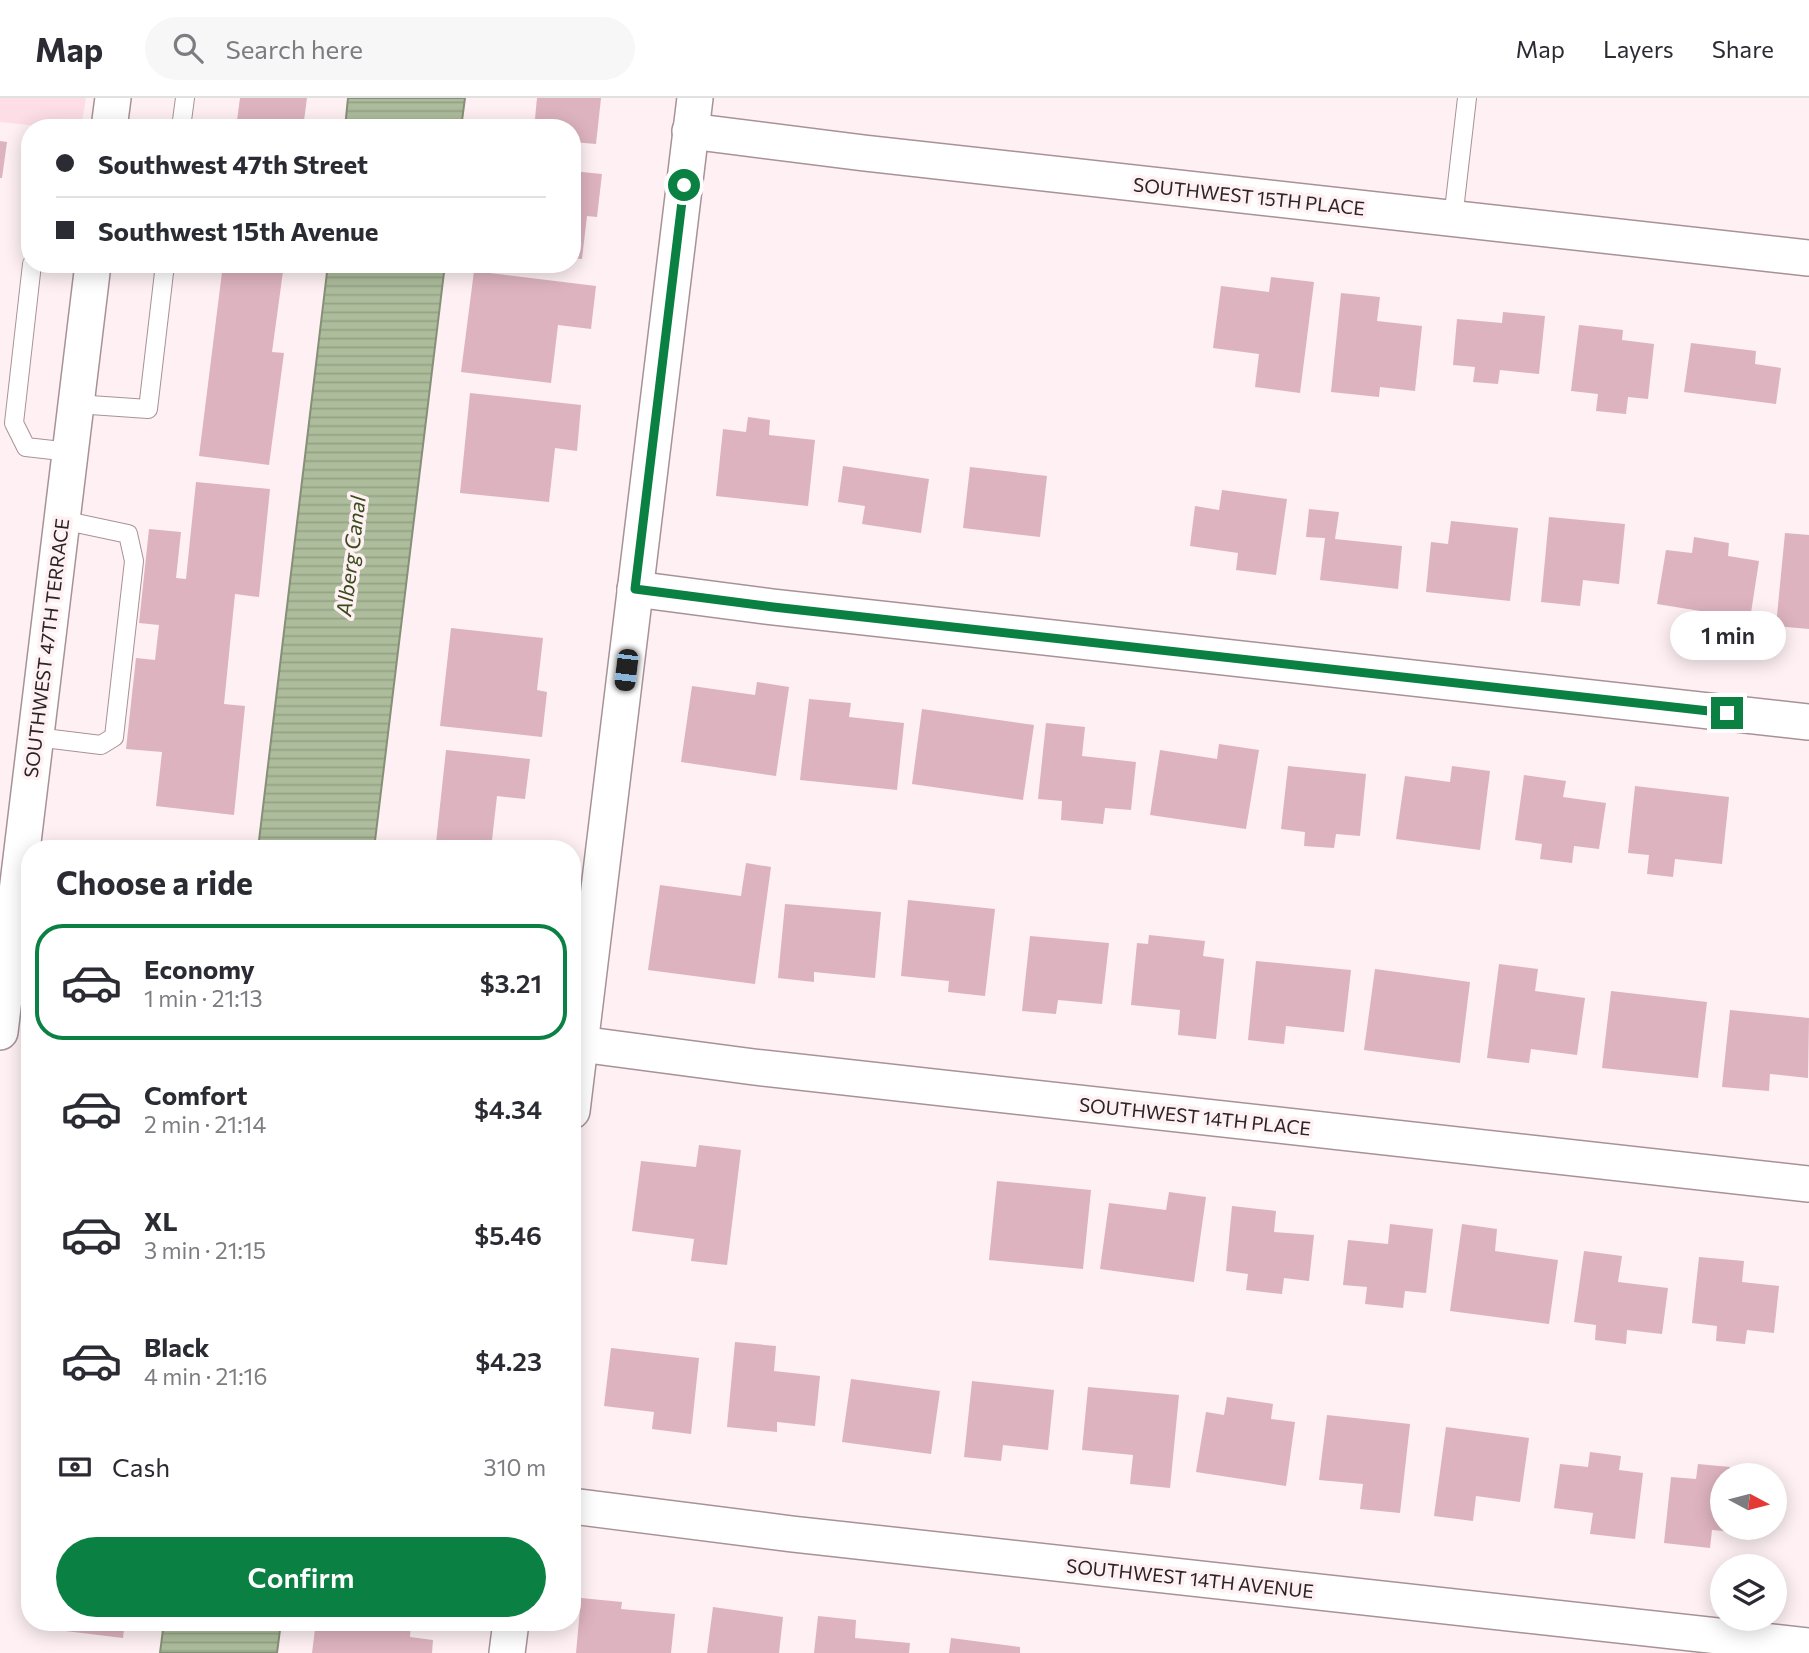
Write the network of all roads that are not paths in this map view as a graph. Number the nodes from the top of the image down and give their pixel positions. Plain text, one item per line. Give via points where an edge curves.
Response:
1 (113, 98) edge
2 (185, 98) edge
3 (1468, 98) edge
4 (692, 114) edge
5 (110, 119) edge
6 (182, 119) edge
7 (1453, 219) junction
8 (1809, 258) edge
9 (31, 273) edge
10 (92, 273) edge
11 (164, 273) edge
12 (76, 404) junction
13 (70, 452) junction
14 (62, 520) junction
15 (635, 589) junction
16 (1809, 722) edge
17 (36, 737) junction
18 (23, 840) edge
19 (21, 860) edge
20 (0, 1031) edge
21 (581, 1036) edge
22 (581, 1044) edge
23 (1809, 1185) edge
24 (581, 1507) edge
25 (509, 1631) edge
26 (1808, 1644) edge
27 (507, 1653) edge

1 - 5 street
2 - 6 lane
3 - 7 lane
4 - 7 street, SOUTHWEST 15TH PLACE via 864,153
4 - 15 street
7 - 8 street, SOUTHWEST 15TH PLACE
9 - 13 lane via 14,424 26,447
10 - 12 street, SOUTHWEST 47TH TERRACE
11 - 12 lane via 148,409
12 - 13 street, SOUTHWEST 47TH TERRACE
13 - 14 street, SOUTHWEST 47TH TERRACE
14 - 17 street, SOUTHWEST 47TH TERRACE
14 - 17 lane via 128,534 134,561 114,737 101,746
15 - 16 street
15 - 21 street
17 - 18 street, SOUTHWEST 47TH TERRACE
19 - 20 street, SOUTHWEST 47TH TERRACE
22 - 23 street, SOUTHWEST 14TH PLACE
24 - 26 street, SOUTHWEST 14TH AVENUE via 792,1535
25 - 27 street

